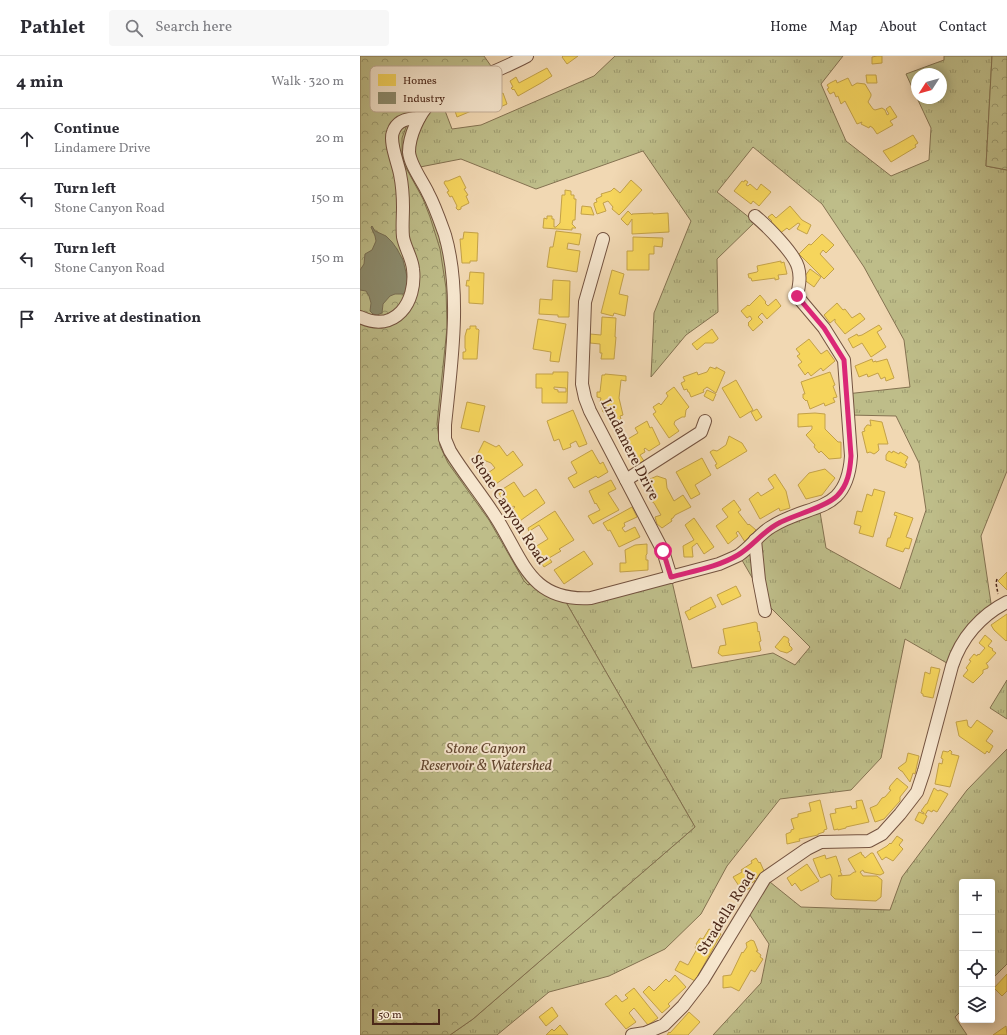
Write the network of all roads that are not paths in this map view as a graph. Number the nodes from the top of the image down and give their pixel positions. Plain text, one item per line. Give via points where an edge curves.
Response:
1 (527, 56) edge
2 (502, 68) edge
3 (424, 112) edge
4 (420, 118) junction
5 (755, 216) dead end
6 (604, 239) dead end
7 (360, 317) edge
8 (705, 421) dead end
9 (626, 480) junction
10 (756, 540) junction
11 (671, 577) junction
12 (1002, 598) edge
13 (765, 611) dead end
14 (632, 1035) edge

1 - 2 street, Stone Canyon Road
3 - 4 street, Stone Canyon Road
4 - 7 street via 402,120 395,126 392,134 400,175 403,239 413,268 413,290 403,311 394,318 369,321
4 - 11 street, Stone Canyon Road via 411,139 409,153 438,217 451,269 454,327 445,425 450,451 497,519 525,569 536,582 548,590 563,597 591,598
5 - 10 street, Stone Canyon Road via 787,249 798,266 797,296 824,328 844,360 851,456 845,486 836,497 771,527
6 - 9 street, Lindamere Drive via 585,302 582,384 590,411
8 - 9 street via 701,432
9 - 11 street, Lindamere Drive via 663,551
10 - 11 street, Stone Canyon Road via 739,555 719,564
10 - 13 street via 759,580
12 - 14 street, Stradella Road via 969,633 958,651 922,778 917,792 900,814 882,834 869,841 821,842 765,878 704,980 683,1006 664,1025

